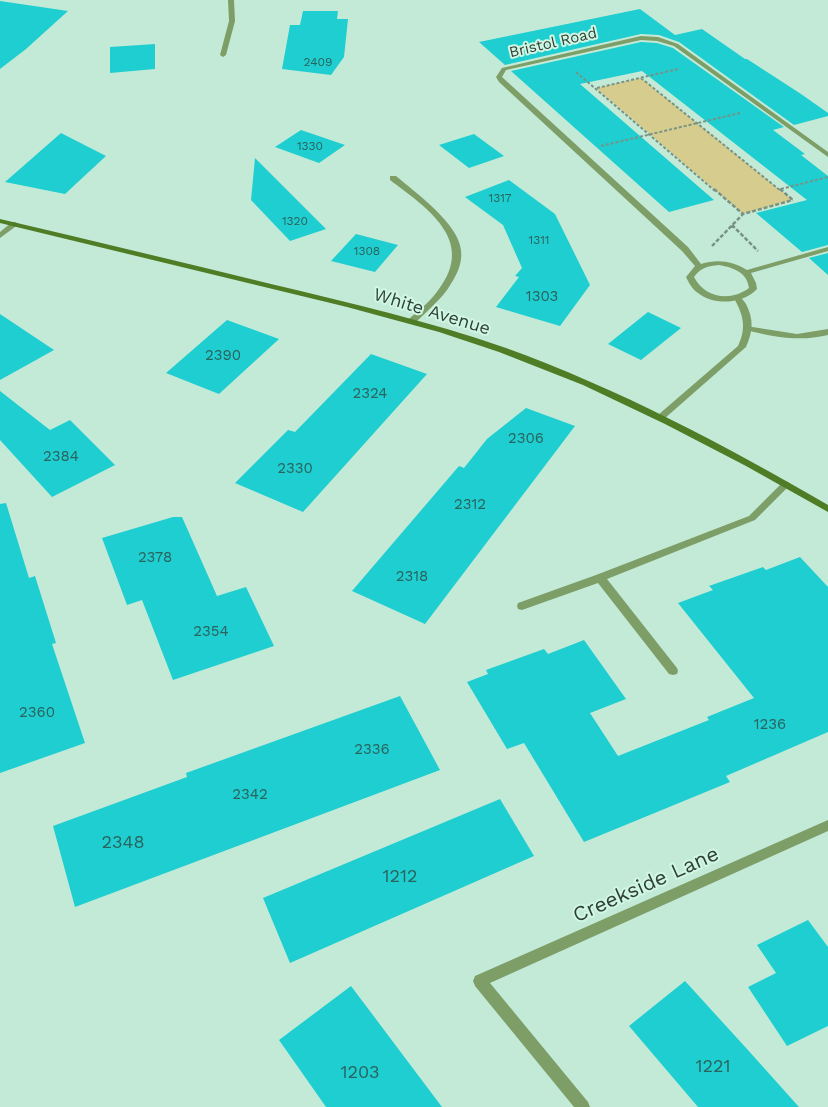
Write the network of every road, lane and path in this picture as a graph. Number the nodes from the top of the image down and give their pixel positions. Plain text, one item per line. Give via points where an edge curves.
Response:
1 (232, 0) edge
2 (223, 55) dead end
3 (701, 64) junction
4 (641, 78) junction
5 (762, 108) junction
6 (698, 123) junction
7 (650, 134) junction
8 (578, 152) junction
9 (828, 155) edge
10 (828, 177) edge
11 (393, 178) dead end
12 (780, 190) junction
13 (743, 214) junction
14 (0, 221) edge
15 (14, 224) junction
16 (732, 225) junction
17 (0, 236) edge
18 (828, 249) edge
19 (709, 264) junction
20 (773, 264) junction
21 (700, 266) junction
22 (747, 272) junction
23 (738, 298) junction
24 (412, 321) junction
25 (749, 328) junction
26 (828, 332) edge
27 (661, 417) junction
28 (786, 484) junction
29 (828, 509) edge
30 (600, 578) junction
31 (522, 606) dead end
32 (673, 671) dead end
33 (828, 825) edge
34 (583, 1107) edge

1 - 2 street via 232,20
3 - 4 path
3 - 5 street, Bristol Road
3 - 8 street, Bristol Road via 676,45 648,38 504,69 499,77 501,81
4 - 6 path
4 - 7 path via 596,88
5 - 6 path
5 - 9 street, Bristol Road
6 - 7 path
6 - 12 path
7 - 8 path
7 - 13 path
8 - 21 street, Bristol Road
10 - 12 path
11 - 24 street via 422,200 457,246 458,262 446,286
12 - 13 path via 793,200
13 - 16 path
14 - 15 street, White Avenue
15 - 17 street
15 - 24 street, White Avenue
16 - 19 path via 710,248
16 - 20 path
18 - 20 street
19 - 21 street
19 - 22 street via 730,264
20 - 22 street
21 - 23 street via 690,277 700,292 723,299
22 - 23 street via 753,280 753,289
23 - 25 street via 749,320
24 - 27 street, White Avenue via 595,386
25 - 26 street via 794,338
25 - 27 street via 742,347
27 - 28 street, White Avenue
28 - 29 street, White Avenue
28 - 30 street via 752,518
30 - 31 street
30 - 32 street
33 - 34 street, Creekside Lane via 480,981

